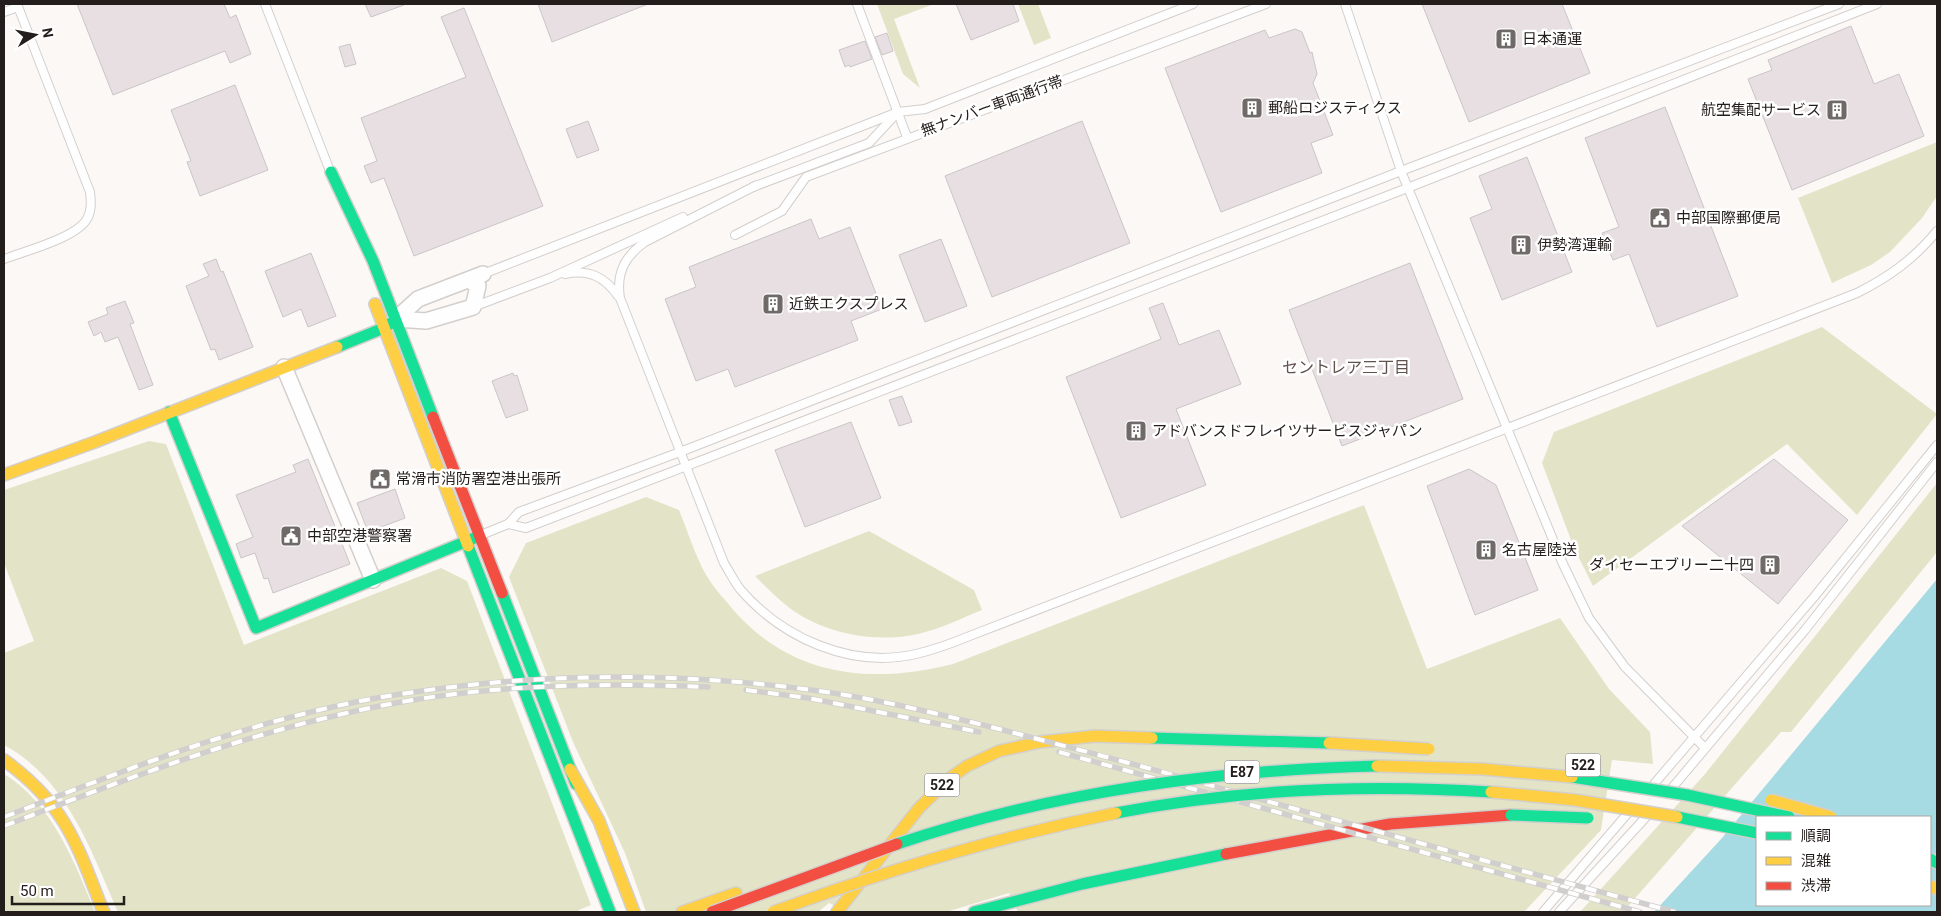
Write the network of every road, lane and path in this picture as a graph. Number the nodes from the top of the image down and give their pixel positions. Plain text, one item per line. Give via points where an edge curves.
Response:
1 (266, 4) edge
2 (857, 4) edge
3 (1193, 4) edge
4 (1266, 4) edge
5 (1344, 4) edge
6 (1839, 4) edge
7 (1877, 4) edge
8 (17, 5) edge
9 (4, 12) edge
10 (898, 112) junction
11 (907, 137) junction
12 (1401, 171) junction
13 (331, 172) junction
14 (757, 185) junction
15 (1410, 187) junction
16 (1937, 231) edge
17 (736, 235) dead end
18 (356, 255) dead end
19 (4, 260) edge
20 (476, 277) junction
21 (550, 278) junction
22 (370, 291) dead end
23 (620, 298) junction
24 (473, 307) junction
25 (390, 323) junction
26 (284, 367) junction
27 (169, 412) junction
28 (1508, 426) junction
29 (1937, 445) edge
30 (680, 452) junction
31 (1937, 462) edge
32 (685, 466) junction
33 (4, 475) edge
34 (508, 524) junction
35 (479, 536) junction
36 (465, 542) junction
37 (372, 580) junction
38 (1694, 738) junction
39 (1705, 748) junction
40 (1444, 751) dead end
41 (4, 760) edge
42 (570, 770) junction
43 (1650, 775) dead end
44 (1688, 782) dead end
45 (1644, 796) dead end
46 (1663, 798) dead end
47 (1762, 798) dead end
48 (1637, 803) dead end
49 (1657, 805) dead end
50 (1785, 816) edge
51 (1827, 816) edge
52 (1655, 826) dead end
53 (1683, 830) dead end
54 (1756, 832) edge
55 (1756, 843) edge
56 (830, 867) junction
57 (860, 881) junction
58 (1085, 884) junction
59 (104, 912) edge
60 (610, 912) edge
61 (625, 912) edge
62 (634, 912) edge
63 (682, 912) edge
64 (712, 912) edge
65 (773, 912) edge
66 (827, 912) edge
67 (837, 912) edge
68 (974, 912) edge
69 (999, 912) edge
70 (1543, 912) edge
71 (1558, 912) edge

1 - 13 lane
2 - 10 lane
3 - 10 lane via 925,109
4 - 11 lane, 無ナンバー車両通行帯
5 - 12 lane
6 - 12 lane
7 - 15 lane
8 - 9 lane
8 - 19 lane via 90,192 91,202 88,218 72,233
10 - 11 lane
10 - 14 lane via 869,143
10 - 20 lane
11 - 17 lane, 無ナンバー車両通行帯 via 806,177 782,211
12 - 15 lane
12 - 30 lane
13 - 18 main road
13 - 25 main road via 373,260
14 - 21 lane
14 - 23 lane via 633,251 621,270
15 - 28 lane
15 - 32 lane
16 - 28 lane via 1904,265 1857,293
20 - 24 street via 478,286
20 - 25 street via 418,300
21 - 23 lane via 575,272 595,275 604,279
21 - 24 lane
22 - 25 main road
23 - 30 lane
24 - 25 street via 426,321
25 - 26 main road
25 - 35 main road
25 - 36 main road
26 - 27 main road
26 - 37 street
27 - 33 main road
27 - 37 main road via 256,628
28 - 32 lane via 967,638 914,655 888,657 836,651 814,644 762,611 740,588 724,563
28 - 38 lane via 1563,564 1589,618 1625,667
29 - 38 lane via 1814,598
30 - 32 lane
30 - 34 lane via 519,512
31 - 39 lane via 1805,630
32 - 34 lane via 526,528
34 - 35 lane
35 - 36 main road
35 - 42 main road
36 - 37 main road
36 - 60 main road
38 - 39 lane
38 - 45 lane
39 - 46 lane
40 - 57 main road, 522, bridge via 1330,743 1095,736 1062,738 1009,748 964,768 942,785
41 - 59 main road via 41,788 62,813
42 - 61 main road
42 - 62 main road via 599,821
43 - 44 main road
47 - 51 main road, bridge
48 - 70 lane
49 - 71 lane
50 - 56 main road, E87, bridge via 1696,796 1514,771 1408,765 1286,768 1135,786 1019,810 909,840
52 - 58 main road, bridge via 1606,819 1511,815 1427,818 1241,850
53 - 55 main road
54 - 65 main road, E87, bridge via 1659,812 1512,793 1365,788 1259,794 1134,810 1025,831 875,874
56 - 63 main road, bridge via 744,890
56 - 64 main road, E87, bridge
57 - 66 main road, 522
57 - 67 main road, 522
58 - 68 main road
58 - 69 main road

